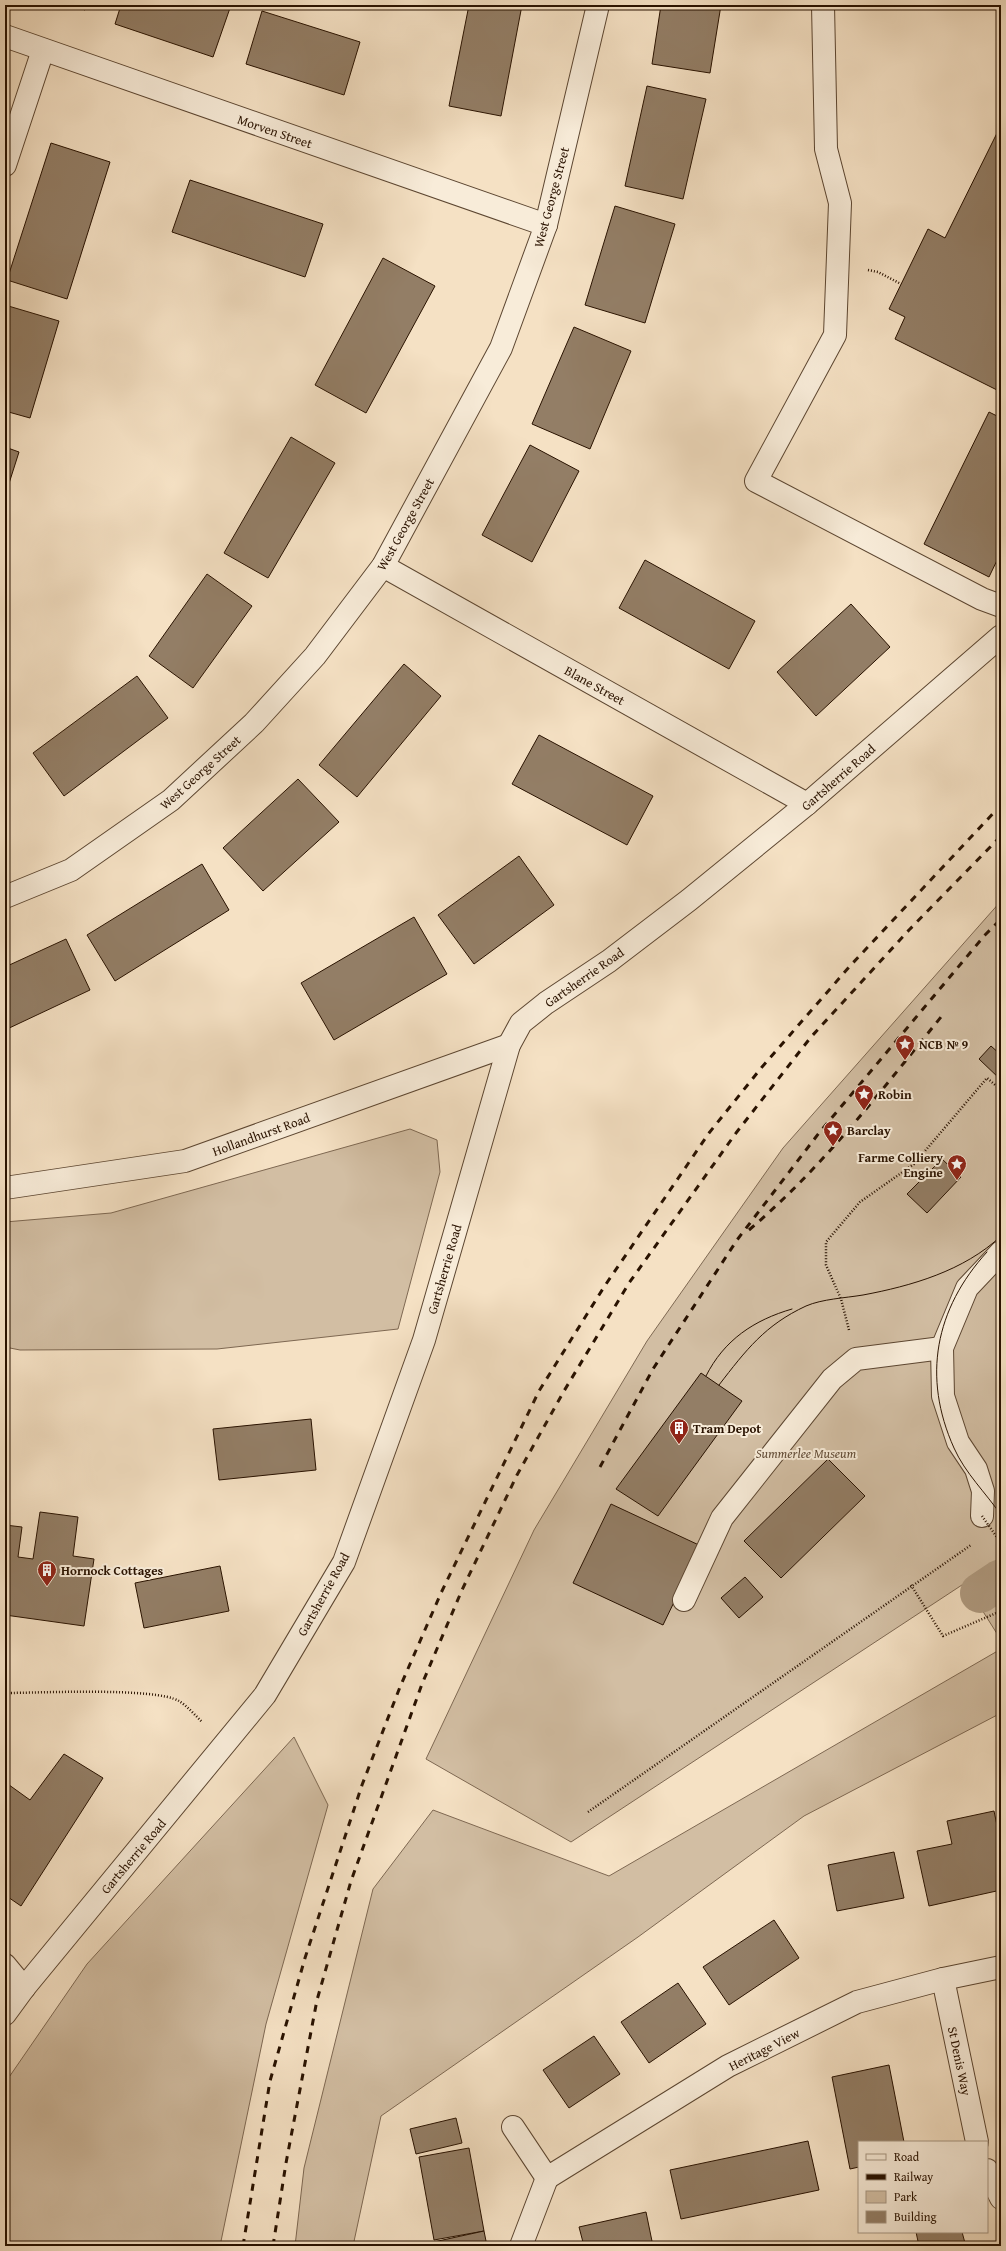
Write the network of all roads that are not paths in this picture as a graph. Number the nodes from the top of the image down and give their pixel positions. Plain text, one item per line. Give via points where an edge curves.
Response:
1 (598, 5) edge
2 (823, 5) edge
3 (5, 36) edge
4 (43, 50) junction
5 (5, 166) edge
6 (546, 225) junction
7 (383, 566) junction
8 (1001, 606) edge
9 (1001, 636) edge
10 (807, 804) junction
11 (5, 897) edge
12 (509, 1046) junction
13 (5, 1188) edge
14 (1001, 1252) edge
15 (942, 1348) junction
16 (988, 1526) road end
17 (684, 1600) dead end
18 (5, 1965) edge
19 (1001, 1967) edge
20 (944, 1979) junction
21 (24, 1988) junction
22 (5, 2014) edge
23 (513, 2127) dead end
24 (977, 2141) edge
25 (988, 2172) edge
26 (547, 2178) junction
27 (1001, 2198) edge
28 (521, 2246) edge

1 - 6 street, West George Street
2 - 8 street via 826,149 840,203 835,335 756,481 982,599
3 - 4 street, Morven Street
4 - 5 street
4 - 6 street, Morven Street
6 - 7 street, West George Street via 500,348
7 - 10 street, Blane Street
7 - 11 street, West George Street via 315,656 254,723 170,800 71,870
9 - 10 street, Gartsherrie Road
10 - 12 street, Gartsherrie Road via 616,956 540,1008 522,1023
12 - 13 street, Hollandhurst Road via 185,1161
12 - 21 street, Gartsherrie Road via 424,1340 344,1562 265,1695
14 - 15 street via 967,1288
15 - 16 street via 943,1396 958,1442 976,1469 983,1491
15 - 17 street via 856,1359 832,1379 722,1518
18 - 21 street
19 - 20 street, Heritage View
20 - 24 street, St Denis Way
20 - 26 street, Heritage View via 857,2002 728,2066
21 - 22 street, Gartsherrie Road
23 - 26 street
25 - 27 street
26 - 28 street

